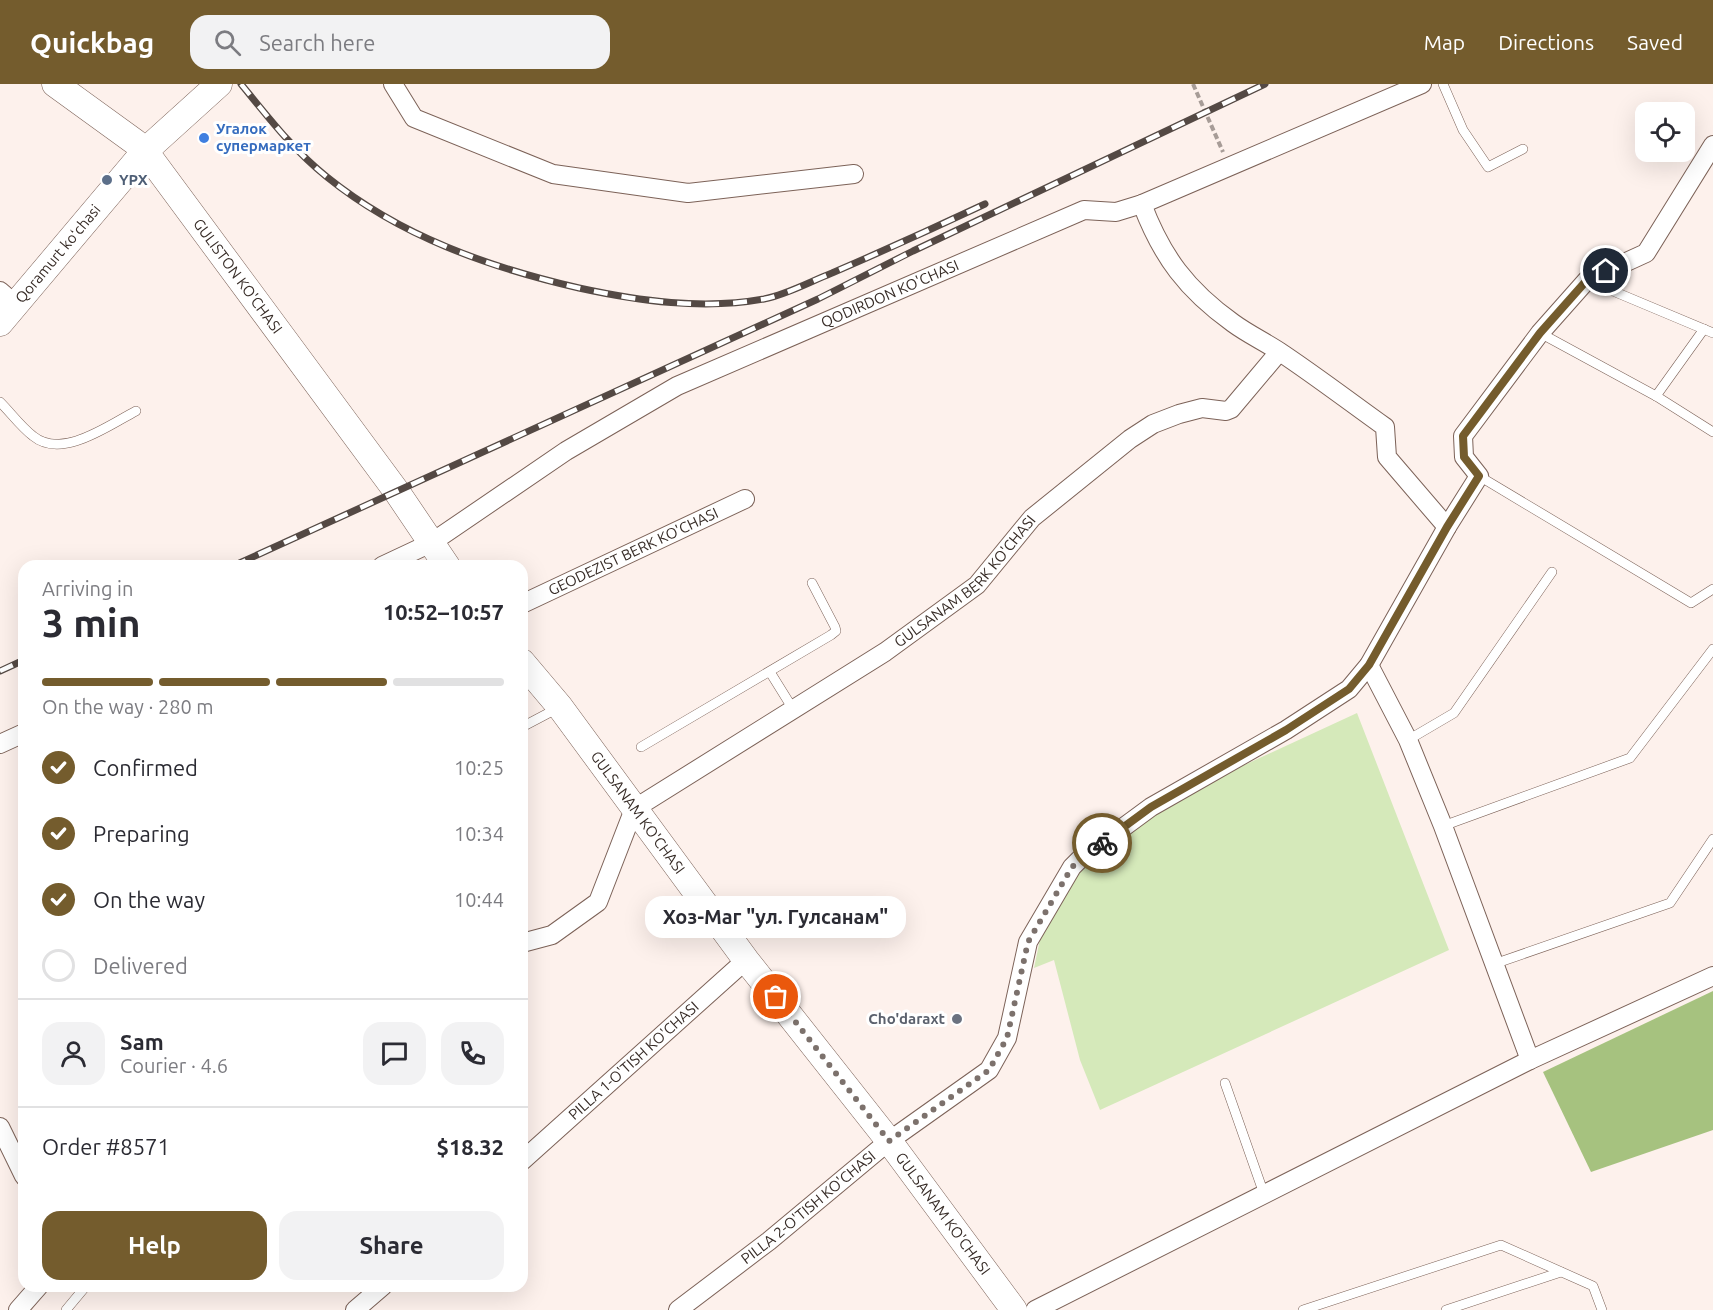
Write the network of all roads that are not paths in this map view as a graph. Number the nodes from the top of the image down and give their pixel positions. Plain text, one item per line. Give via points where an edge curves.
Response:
1 (55, 84) edge
2 (197, 84) edge
3 (219, 84) edge
4 (393, 84) edge
5 (1422, 84) edge
6 (1443, 84) edge
7 (1713, 145) edge
8 (140, 147) junction
9 (1523, 149) dead end
10 (854, 174) dead end
11 (1142, 204) junction
12 (1587, 280) junction
13 (4, 303) edge
14 (1708, 331) edge
15 (1540, 333) junction
16 (1279, 352) junction
17 (1656, 396) junction
18 (0, 402) edge
19 (136, 411) dead end
20 (1713, 432) edge
21 (1479, 476) junction
22 (745, 499) dead end
23 (1447, 527) junction
24 (431, 543) junction
25 (395, 560) edge
26 (443, 560) edge
27 (1552, 572) dead end
28 (812, 582) dead end
29 (1713, 589) edge
30 (528, 601) edge
31 (1713, 649) edge
32 (1369, 665) junction
33 (528, 669) edge
34 (770, 672) junction
35 (560, 707) junction
36 (792, 709) junction
37 (528, 724) edge
38 (18, 736) edge
39 (1408, 740) junction
40 (0, 744) edge
41 (641, 747) dead end
42 (634, 810) junction
43 (1443, 826) junction
44 (1713, 839) edge
45 (528, 941) edge
46 (746, 960) junction
47 (1494, 964) junction
48 (1713, 976) edge
49 (1530, 1060) junction
50 (1225, 1083) dead end
51 (0, 1127) edge
52 (889, 1141) junction
53 (528, 1156) edge
54 (18, 1164) edge
55 (1264, 1194) junction
56 (1561, 1272) junction
57 (34, 1292) edge
58 (81, 1292) edge
59 (376, 1292) edge
60 (18, 1310) edge
61 (66, 1310) edge
62 (355, 1310) edge
63 (678, 1310) edge
64 (1014, 1310) edge
65 (1035, 1310) edge
66 (1303, 1310) edge
67 (1446, 1310) edge
68 (1602, 1310) edge

1 - 8 main road, GULISTON KO'CHASI
2 - 8 main road, Qoramurt koʻchasi
3 - 8 main road, Qoramurt koʻchasi
4 - 10 street via 414,118 553,174 688,193
5 - 11 street, QODIRDON KO'CHASI
6 - 9 lane via 1463,130 1488,167
7 - 12 street via 1646,253
8 - 13 main road, Qoramurt koʻchasi
8 - 24 main road, GULISTON KO'CHASI
11 - 16 street via 1160,246 1188,283 1235,325
11 - 24 street, QODIRDON KO'CHASI via 1116,212 1084,210 678,386 566,451
12 - 14 lane
12 - 15 street
14 - 17 lane
15 - 17 lane
15 - 21 street via 1463,436 1464,457
16 - 23 street via 1385,427 1387,457
16 - 36 street, GULSANAM BERK KO'CHASI via 1231,409 1202,408 1179,414 1130,439 1032,518 977,585 885,652
17 - 20 lane
18 - 19 lane via 34,438 51,444 74,443
21 - 23 street, PILLA 2-O'TISH KO'CHASI
21 - 29 lane via 1691,603
22 - 30 street, GEODEZIST BERK KO'CHASI
23 - 32 street, PILLA 2-O'TISH KO'CHASI
24 - 25 street, QODIRDON KO'CHASI
24 - 26 main road
27 - 39 lane via 1454,713
28 - 34 lane via 836,631
31 - 43 lane via 1630,759
32 - 39 street
32 - 52 street, PILLA 2-O'TISH KO'CHASI via 1349,689 1151,807 1072,867 1028,942 1007,1038 989,1070
33 - 35 main road, GULSANAM KO'CHASI
34 - 36 lane
34 - 41 lane
35 - 37 lane
35 - 42 main road, GULSANAM KO'CHASI
36 - 42 street, GULSANAM BERK KO'CHASI
38 - 40 street
39 - 43 street
42 - 45 street via 598,902 552,935
42 - 46 main road, GULSANAM KO'CHASI
43 - 47 street
44 - 47 lane via 1670,903
46 - 52 main road, GULSANAM KO'CHASI
46 - 53 street, PILLA 1-O'TISH KO'CHASI
47 - 49 street
48 - 49 street
49 - 55 street
50 - 55 lane
51 - 54 street
52 - 63 street, PILLA 2-O'TISH KO'CHASI via 769,1241
52 - 64 main road, GULSANAM KO'CHASI
55 - 65 street
56 - 66 lane via 1501,1245
56 - 67 lane
56 - 68 lane via 1593,1286
57 - 60 street
58 - 61 lane
59 - 62 street

